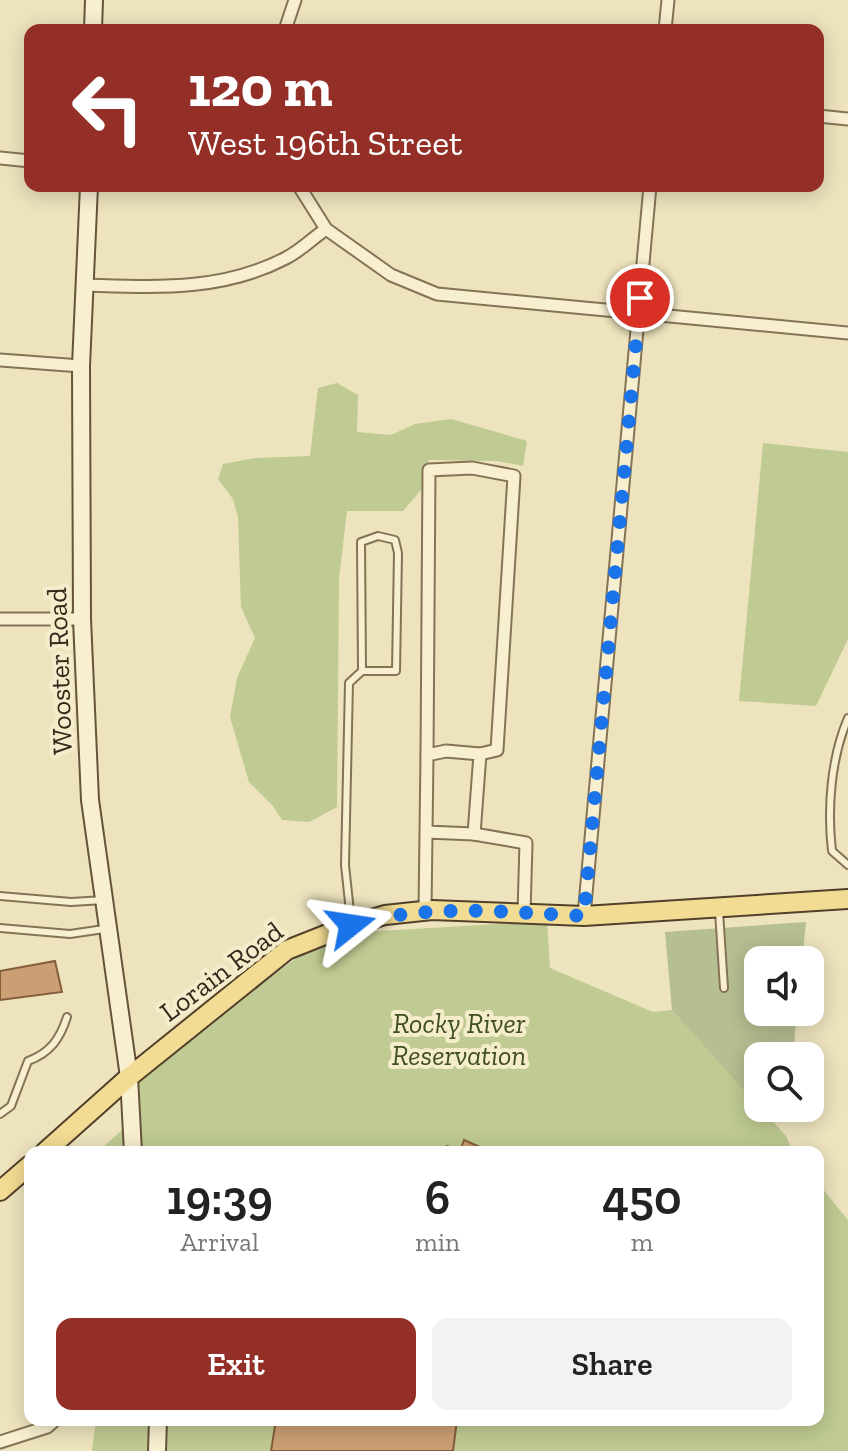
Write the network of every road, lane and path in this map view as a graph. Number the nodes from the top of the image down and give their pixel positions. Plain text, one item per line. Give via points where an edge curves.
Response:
1 (94, 0) edge
2 (295, 0) edge
3 (668, 0) edge
4 (93, 24) edge
5 (287, 24) edge
6 (666, 24) edge
7 (824, 117) edge
8 (848, 119) edge
9 (0, 158) edge
10 (24, 160) edge
11 (89, 192) edge
12 (303, 192) edge
13 (649, 192) edge
14 (326, 229) junction
15 (84, 285) junction
16 (638, 314) junction
17 (848, 333) edge
18 (0, 360) edge
19 (81, 366) junction
20 (0, 619) edge
21 (82, 619) junction
22 (362, 671) junction
23 (848, 718) edge
24 (480, 754) junction
25 (427, 755) junction
26 (426, 832) junction
27 (474, 834) junction
28 (848, 865) edge
29 (0, 896) edge
30 (848, 899) edge
31 (104, 900) junction
32 (719, 907) junction
33 (425, 911) junction
34 (524, 913) junction
35 (584, 916) junction
36 (351, 925) junction
37 (0, 928) edge
38 (108, 928) junction
39 (724, 988) dead end
40 (67, 1017) dead end
41 (129, 1077) junction
42 (0, 1114) edge
43 (56, 1146) edge
44 (133, 1146) edge
45 (24, 1170) edge
46 (0, 1191) edge
47 (48, 1426) edge
48 (158, 1426) edge
49 (0, 1442) edge
50 (157, 1451) edge

1 - 4 main road
2 - 5 street
3 - 6 street
7 - 8 street
9 - 10 street
11 - 15 main road, Wooster Road
12 - 14 street
13 - 16 street
14 - 15 street via 287,258 231,279 173,288
14 - 16 street via 391,275 437,294
15 - 19 main road, Wooster Road
16 - 17 street
16 - 35 street
18 - 19 street
19 - 21 main road, Wooster Road
20 - 21 street
21 - 31 main road, Wooster Road via 90,800
22 - 22 lane via 361,542 378,536 395,540 398,553 396,671
22 - 36 lane via 349,683 347,721 345,865
23 - 28 lane via 836,745 830,830 832,851
24 - 25 street
24 - 25 street via 497,750 514,476 472,468 429,470
24 - 27 street
25 - 26 street
26 - 27 street
26 - 33 street
27 - 34 street via 526,843
29 - 31 lane
30 - 32 main road, Lorain Road
31 - 38 main road, Wooster Road
32 - 35 main road, Lorain Road
32 - 39 lane
33 - 34 main road, Lorain Road
33 - 36 main road, Lorain Road
34 - 35 main road, Lorain Road
36 - 41 main road, Lorain Road via 287,950
37 - 38 lane via 70,934
38 - 41 main road, Wooster Road
40 - 42 lane via 55,1044 28,1061 11,1106
41 - 43 main road, Lorain Road
41 - 44 main road, Wooster Road
45 - 46 main road
47 - 49 street
48 - 50 main road

